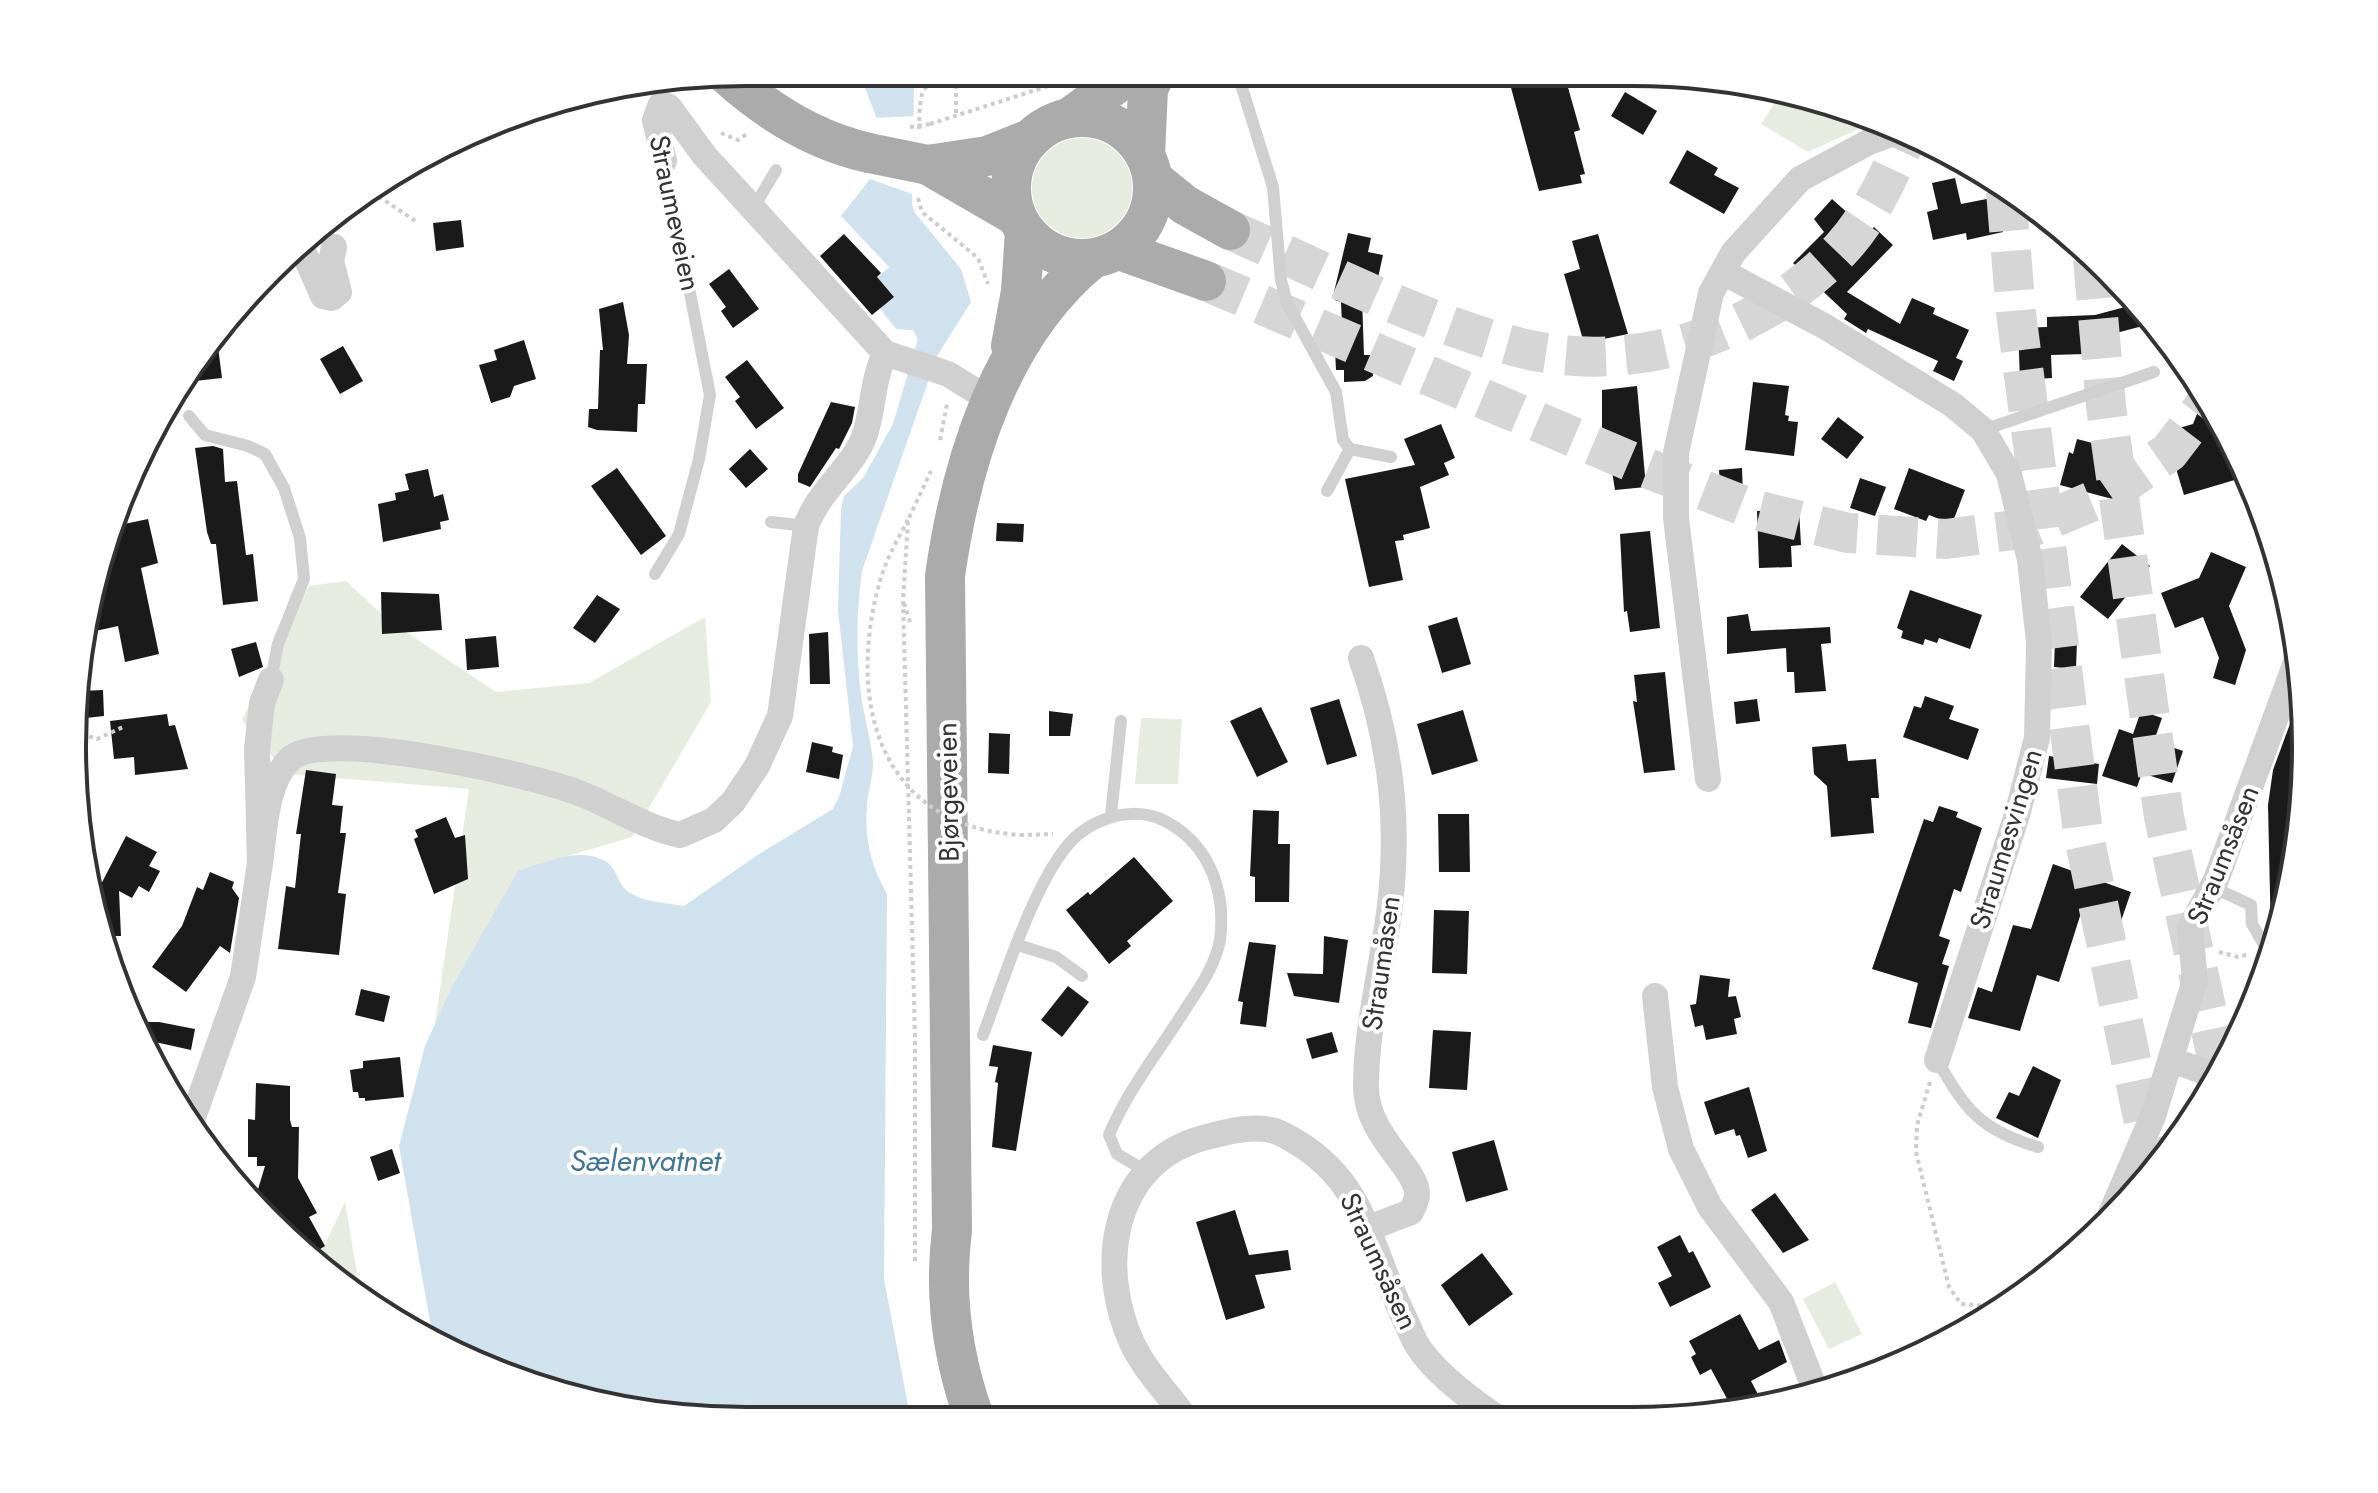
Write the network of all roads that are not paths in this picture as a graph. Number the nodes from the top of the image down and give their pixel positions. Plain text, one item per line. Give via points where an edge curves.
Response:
1 (740, 86) edge
2 (1101, 86) edge
3 (1149, 86) edge
4 (1241, 86) edge
5 (1070, 99) junction
6 (1885, 136) edge
7 (1030, 139) junction
8 (664, 161) joint
9 (922, 164) junction
10 (1149, 167) junction
11 (776, 170) dead end
12 (753, 209) junction
13 (1021, 224) junction
14 (1230, 230) tunnel mouth
15 (334, 247) dead end
16 (1105, 254) junction
17 (305, 255) edge
18 (1723, 272) junction
19 (1206, 281) tunnel mouth
20 (885, 353) junction
21 (1007, 363) junction
22 (2154, 372) dead end
23 (992, 401) junction
24 (189, 416) dead end
25 (1983, 430) junction
26 (1350, 449) junction
27 (1391, 457) dead end
28 (1327, 491) dead end
29 (771, 522) dead end
30 (806, 526) junction
31 (655, 574) dead end
32 (1361, 658) dead end
33 (271, 680) joint
34 (2289, 682) edge
35 (1121, 721) dead end
36 (1708, 779) dead end
37 (1111, 815) junction
38 (260, 863) junction
39 (2212, 887) junction
40 (2263, 938) edge
41 (1018, 945) junction
42 (1082, 976) dead end
43 (1655, 996) dead end
44 (983, 1035) dead end
45 (1937, 1060) joint
46 (2171, 1060) junction
47 (2206, 1072) edge
48 (195, 1111) edge
49 (2038, 1147) dead end
50 (1144, 1170) junction
51 (2121, 1189) edge
52 (1369, 1228) junction
53 (952, 1230) junction
54 (1812, 1381) edge
55 (972, 1407) edge
56 (987, 1407) edge
57 (1178, 1407) edge
58 (1482, 1407) edge

1 - 9 main road, bridge via 826,140
2 - 5 main road
3 - 10 main road
4 - 26 lane via 1273,187 1287,303 1336,392 1343,440
5 - 7 main road
5 - 10 main road via 1084,117 1126,132
6 - 18 street via 1800,179 1733,253
7 - 9 main road via 987,156
7 - 13 main road via 1014,167 1012,200
8 - 12 street, Straumeveien via 655,120 661,104
8 - 31 lane, Straumeveien via 710,395 679,534
9 - 13 main road
10 - 14 main road via 1185,205
10 - 16 main road via 1149,212 1132,239
11 - 12 lane
12 - 20 street, Straumeveien
13 - 16 main road via 1055,254
13 - 21 main road via 1021,291
15 - 17 street via 331,261 339,292 332,298 323,296
16 - 19 main road
16 - 21 main road via 1068,278
18 - 25 street, Straumesvingen via 1824,326 1953,405
18 - 36 street via 1711,293 1676,453 1676,518
20 - 23 street, Straumeveien via 922,365
20 - 30 street via 871,389 863,440 814,505
21 - 23 main road, Bjørgeveien
22 - 25 lane
23 - 53 main road, Bjørgeveien via 957,499 945,576
24 - 33 lane via 205,435 265,454 284,488 300,538 304,579 278,644
25 - 45 street, Straumesvingen via 2009,474 2030,560 2039,642 2037,738
26 - 27 lane
26 - 28 lane
29 - 30 lane
30 - 38 street via 780,716 733,802 705,825 680,835 553,784 382,750 317,747 297,754 282,770 272,792
32 - 52 street, Straumåsen via 1391,766 1395,828 1366,1092 1375,1126 1413,1180 1417,1196 1411,1212
33 - 38 street via 262,703 257,749
34 - 39 street, Straumsåsen
35 - 37 lane
37 - 41 lane via 1079,834 1058,858
37 - 50 lane via 1139,814 1173,823 1200,849 1218,885 1220,940 1207,976 1120,1108 1109,1135 1117,1154
38 - 48 street via 243,977
39 - 40 lane via 2251,905 2252,924
39 - 46 street, Straumsåsen via 2190,928 2195,980
41 - 42 lane via 1056,957
41 - 44 lane
43 - 54 street via 1665,1087 1681,1149 1710,1207 1781,1302
45 - 49 lane via 1964,1106 2005,1137
46 - 47 street
46 - 51 street, Straumsåsen
50 - 52 street, Straumsåsen via 1185,1143 1233,1130 1276,1131 1320,1156 1350,1191
50 - 57 street via 1115,1239 1115,1295 1133,1346
52 - 58 street, Straumsåsen via 1383,1274 1420,1351
53 - 55 main road, Bjørgeveien via 948,1303
53 - 56 main road, Bjørgeveien via 971,1359

